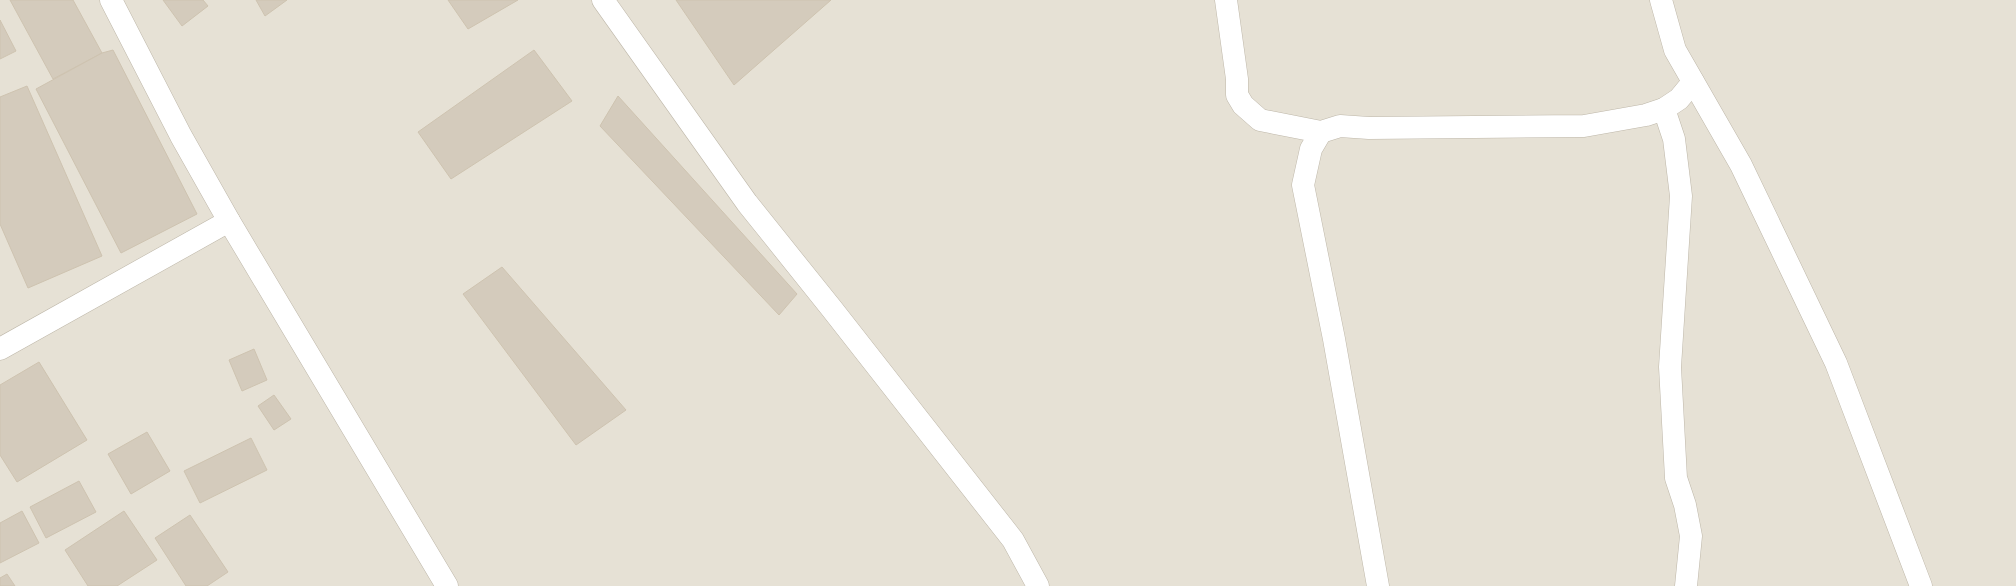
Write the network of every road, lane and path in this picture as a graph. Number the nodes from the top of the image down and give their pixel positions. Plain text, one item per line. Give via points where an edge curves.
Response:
1 (111, 0) edge
2 (603, 0) edge
3 (1226, 0) edge
4 (1660, 0) edge
5 (1693, 82) junction
6 (1664, 109) junction
7 (1321, 132) junction
8 (229, 221) junction
9 (0, 349) edge
10 (1918, 585) edge
11 (447, 586) edge
12 (1038, 586) edge
13 (1378, 586) edge
14 (1686, 586) edge

1 - 8 street via 181,136
2 - 12 street via 747,203 1013,540
3 - 7 street via 1237,80 1236,95 1243,105 1260,120
4 - 5 street via 1675,50
5 - 6 street via 1679,99
5 - 10 street via 1741,165 1836,363
6 - 7 street via 1646,115 1584,126 1340,126
6 - 14 street via 1674,139 1681,196 1670,367 1676,478 1691,536
7 - 13 street via 1311,149 1303,185 1334,339
8 - 9 street
8 - 11 street

